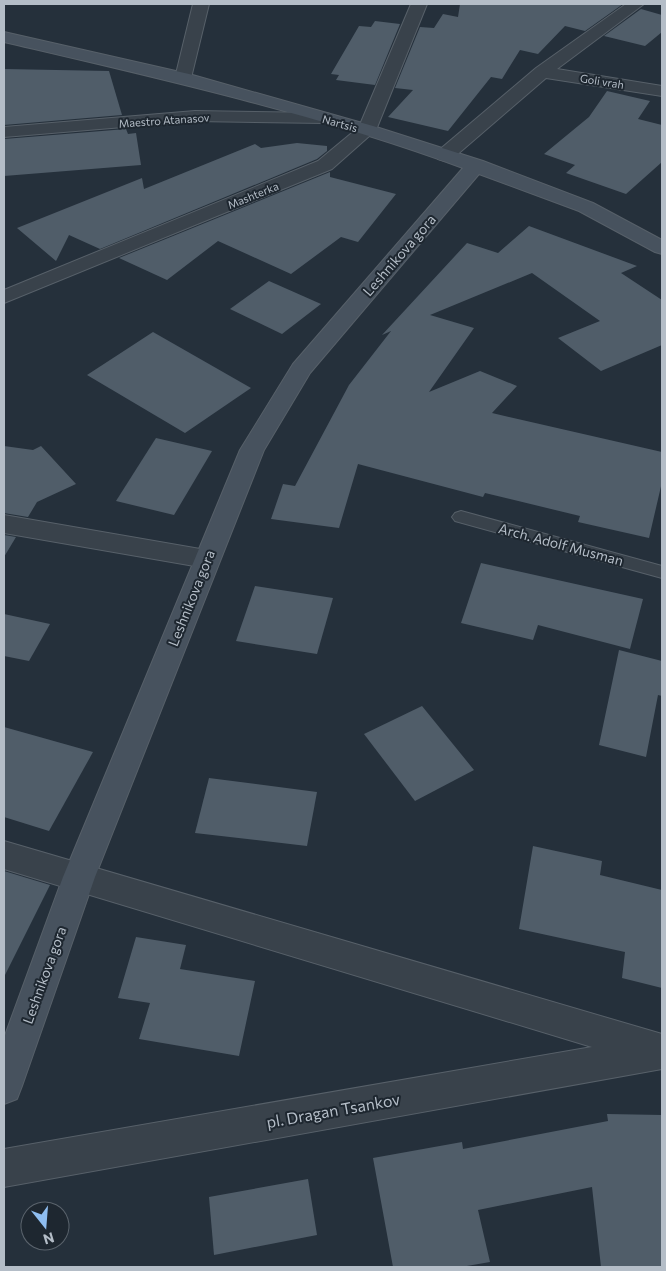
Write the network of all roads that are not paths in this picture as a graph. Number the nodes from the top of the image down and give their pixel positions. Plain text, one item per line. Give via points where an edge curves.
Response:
1 (201, 4) edge
2 (419, 4) edge
3 (636, 4) edge
4 (4, 37) edge
5 (542, 72) junction
6 (183, 78) junction
7 (662, 90) edge
8 (324, 118) junction
9 (367, 130) junction
10 (4, 132) edge
11 (445, 155) junction
12 (476, 165) junction
13 (662, 248) edge
14 (4, 296) edge
15 (461, 517) dead end
16 (4, 524) edge
17 (206, 559) junction
18 (662, 572) edge
19 (4, 856) edge
20 (79, 877) junction
21 (662, 1052) edge
22 (4, 1086) edge
23 (4, 1168) edge

1 - 6 street
2 - 9 street, Mashterka
3 - 5 street
4 - 6 street, Nartsis
5 - 7 street, Goli vrah
5 - 11 street
6 - 8 street, Nartsis
8 - 9 street, Nartsis
8 - 10 street, Maestro Atanasov via 195,116
9 - 11 street, Nartsis
9 - 14 street, Mashterka via 325,165
11 - 12 street, Nartsis
12 - 13 street, Nartsis via 586,207
12 - 17 street, Leshnikova gora via 301,369 252,450
15 - 18 lane, Arch. Adolf Musman
16 - 17 street
17 - 20 street, Leshnikova gora
19 - 20 street, pl. Dragan Tsankov
20 - 21 street, pl. Dragan Tsankov
20 - 22 street, Leshnikova gora
21 - 23 street, pl. Dragan Tsankov

